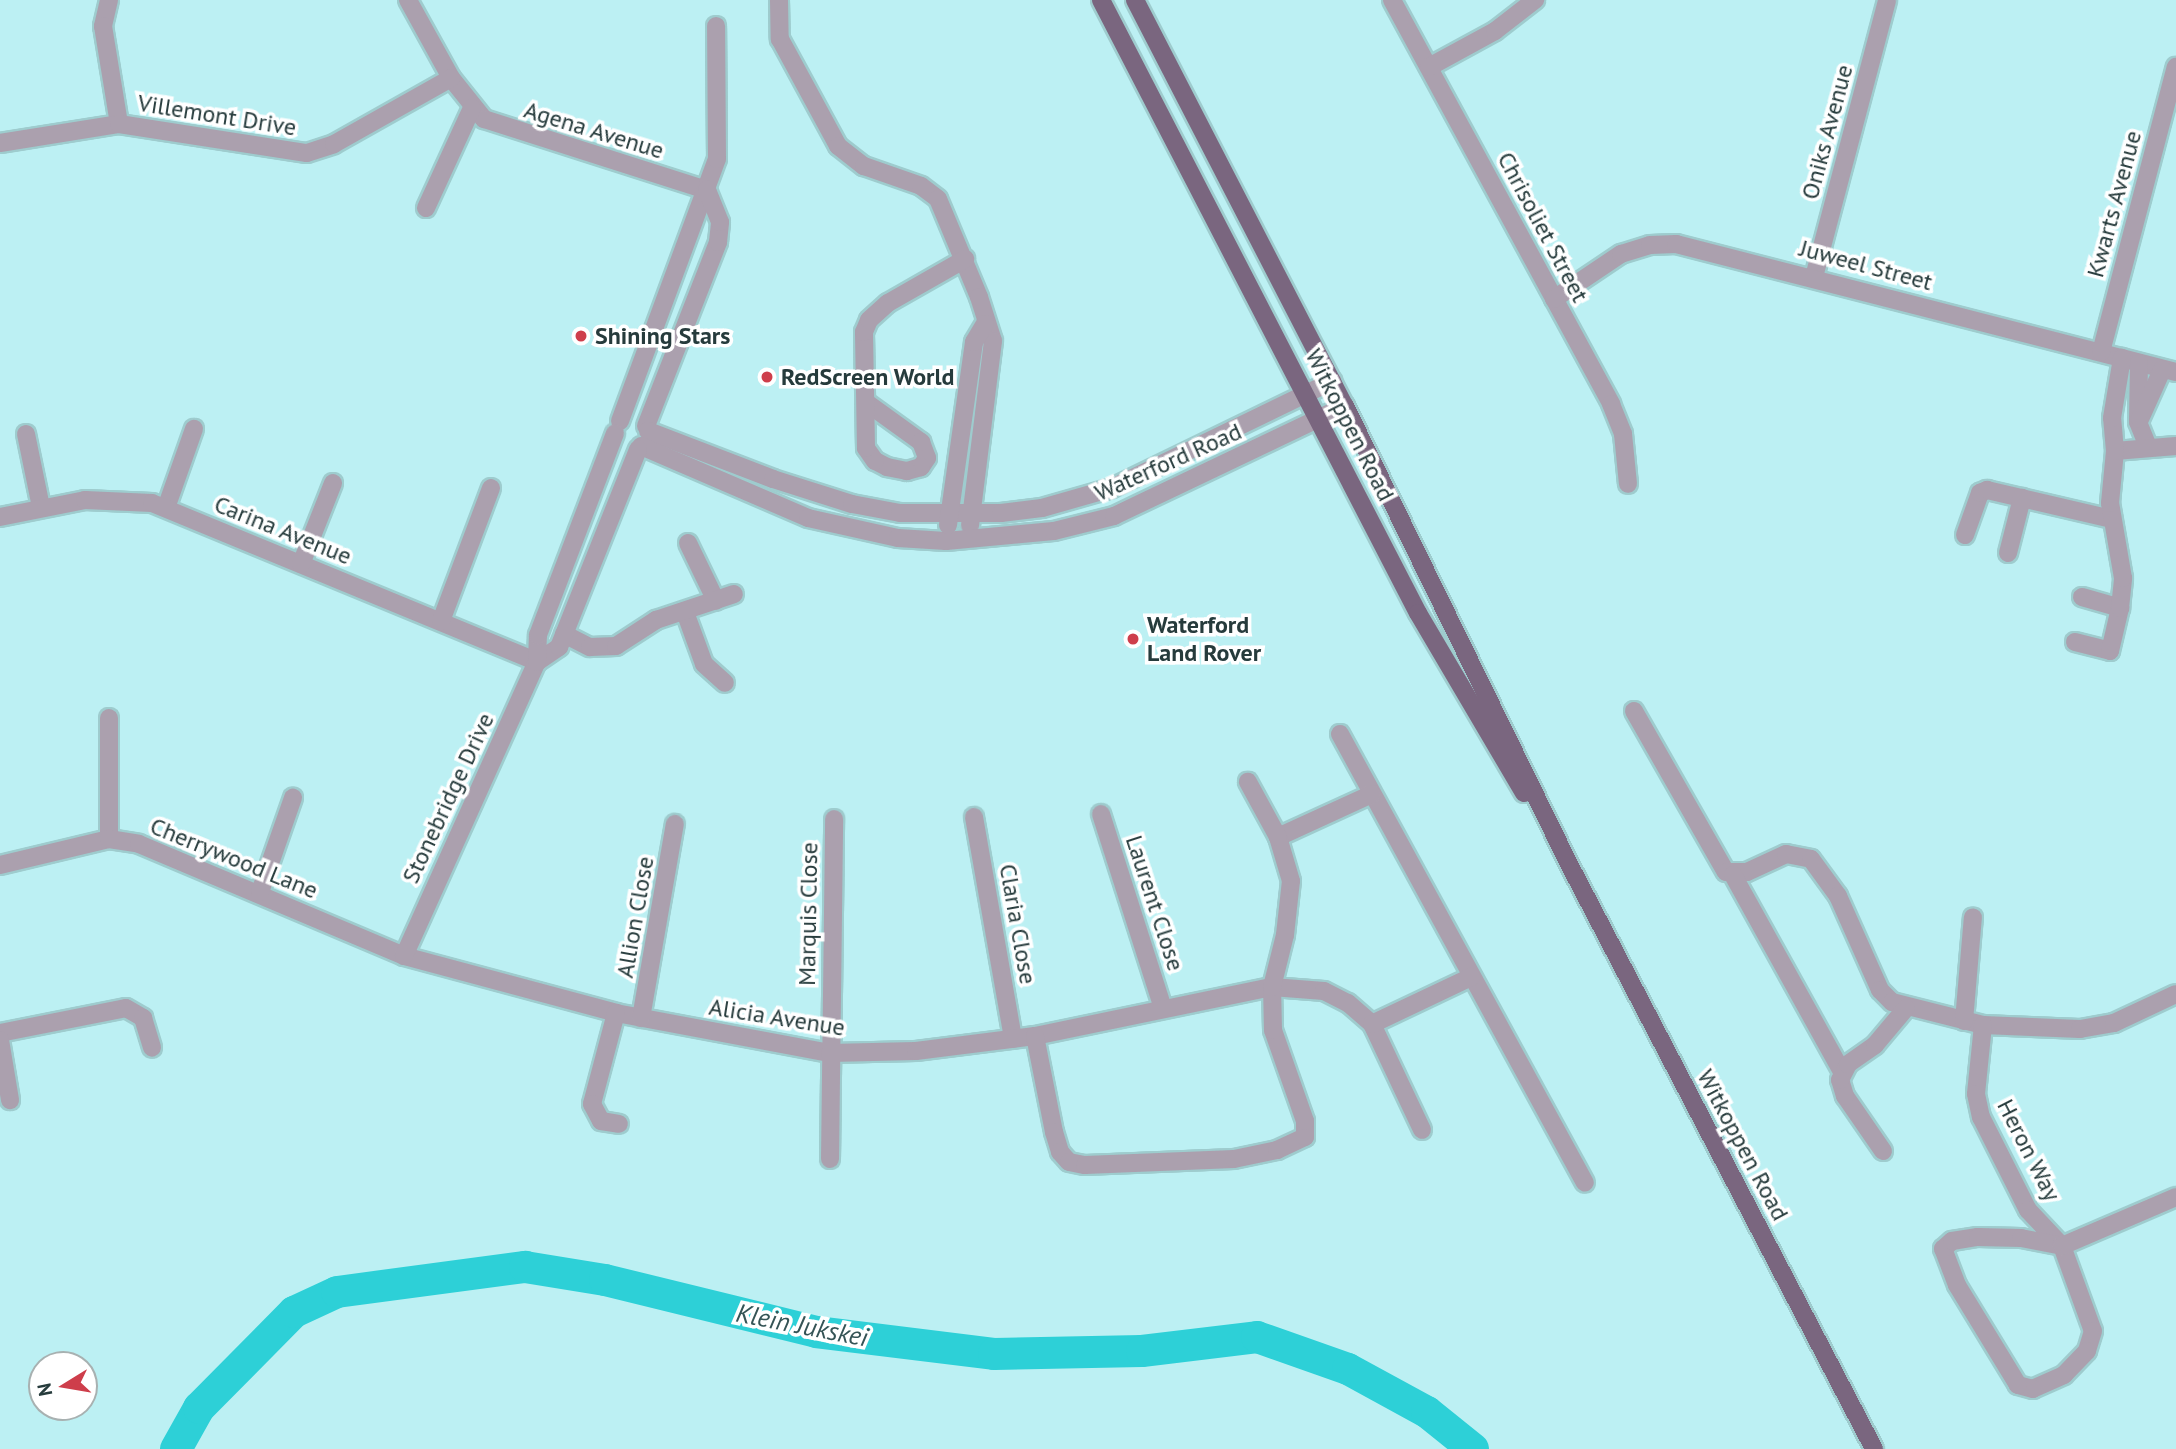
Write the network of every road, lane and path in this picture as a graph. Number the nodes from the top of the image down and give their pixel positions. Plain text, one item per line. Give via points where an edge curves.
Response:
1 (109, 0) edge
2 (408, 0) edge
3 (779, 0) edge
4 (1101, 0) edge
5 (1135, 0) edge
6 (1392, 0) edge
7 (1535, 0) edge
8 (1888, 0) edge
9 (716, 26) dead end
10 (1429, 67) junction
11 (2176, 68) edge
12 (451, 78) junction
13 (472, 108) junction
14 (119, 124) junction
15 (0, 143) edge
16 (707, 190) junction
17 (426, 208) dead end
18 (965, 259) junction
19 (1814, 277) junction
20 (1555, 299) junction
21 (985, 324) junction
22 (655, 330) junction
23 (681, 340) junction
24 (2101, 352) junction
25 (2122, 358) junction
26 (2139, 363) junction
27 (2169, 371) edge
28 (1332, 381) junction
29 (1307, 394) junction
30 (867, 403) dead end
31 (1346, 406) junction
32 (1321, 419) junction
33 (2138, 422) junction
34 (617, 427) junction
35 (194, 429) dead end
36 (26, 434) dead end
37 (643, 438) junction
38 (2176, 446) edge
39 (2148, 447) junction
40 (2115, 451) junction
41 (773, 479) junction
42 (332, 483) dead end
43 (1628, 484) dead end
44 (491, 488) dead end
45 (2022, 498) junction
46 (764, 501) junction
47 (41, 507) junction
48 (166, 508) junction
49 (950, 515) junction
50 (971, 515) junction
51 (0, 517) edge
52 (2112, 519) junction
53 (1965, 535) dead end
54 (575, 540) junction
55 (968, 540) junction
56 (946, 541) junction
57 (688, 543) dead end
58 (597, 550) junction
59 (2008, 553) dead end
60 (301, 564) junction
61 (734, 594) dead end
62 (2082, 597) dead end
63 (716, 601) junction
64 (2120, 608) junction
65 (685, 612) junction
66 (441, 621) junction
67 (564, 634) junction
68 (2074, 642) dead end
69 (537, 662) junction
70 (725, 683) dead end
71 (1634, 711) dead end
72 (109, 718) dead end
73 (1340, 734) dead end
74 (1248, 782) dead end
75 (1371, 794) junction
76 (293, 798) dead end
77 (1101, 814) dead end
78 (974, 817) dead end
79 (834, 819) dead end
80 (675, 824) dead end
81 (1278, 837) junction
82 (109, 839) junction
83 (1569, 864) junction
84 (0, 865) edge
85 (1732, 875) junction
86 (260, 892) junction
87 (1973, 917) dead end
88 (404, 956) junction
89 (1471, 977) junction
90 (1272, 987) junction
91 (2176, 993) edge
92 (1906, 1007) junction
93 (1163, 1008) junction
94 (616, 1013) junction
95 (641, 1018) junction
96 (1964, 1021) junction
97 (1371, 1024) junction
98 (1983, 1025) junction
99 (0, 1034) edge
100 (1035, 1036) junction
101 (1013, 1039) junction
102 (0, 1040) edge
103 (152, 1048) dead end
104 (830, 1053) junction
105 (1842, 1072) junction
106 (10, 1100) dead end
107 (619, 1124) dead end
108 (1422, 1130) dead end
109 (1883, 1151) dead end
110 (830, 1160) dead end
111 (1585, 1183) dead end
112 (2176, 1197) edge
113 (2062, 1246) junction
114 (1874, 1449) edge

1 - 14 street via 103,26
2 - 12 street, Agena Avenue
3 - 18 street via 780,39 838,146 864,166 922,186 938,199
4 - 29 main road, Witkoppen Road
5 - 28 main road, Witkoppen Road
6 - 10 street, Chrisoliet Street
7 - 10 street via 1494,31
8 - 19 street, Oniks Avenue
9 - 16 street, Stonebridge Drive via 717,159
10 - 20 street, Chrisoliet Street
11 - 24 street, Kwarts Avenue
12 - 13 street, Agena Avenue
12 - 14 street, Villemont Drive via 343,139 307,153
13 - 16 street, Agena Avenue via 499,127
13 - 17 street
14 - 15 street, Villemont Drive
16 - 22 street, Stonebridge Drive
16 - 23 street, Stonebridge Drive via 720,222 718,242
18 - 21 street
18 - 30 street via 904,293 869,320 862,346
19 - 20 street, Juweel Street via 1665,243 1621,254
19 - 24 street, Juweel Street
20 - 43 street, Chrisoliet Street via 1620,425
21 - 49 street via 974,342
21 - 50 street via 993,341
22 - 23 street
22 - 34 street, Stonebridge Drive
23 - 37 street, Stonebridge Drive
24 - 25 street, Juweel Street
25 - 26 street, Juweel Street
25 - 40 street via 2112,418
26 - 27 street, Juweel Street
26 - 33 street
27 - 33 street
28 - 29 street, Waterford Road
28 - 31 main road, Witkoppen Road
29 - 32 main road, Witkoppen Road
29 - 50 street, Waterford Road via 1112,488 1041,508
31 - 32 street, Waterford Road
31 - 83 main road, Witkoppen Road
32 - 55 street, Waterford Road via 1114,516 1054,531
32 - 83 main road, Witkoppen Road via 1431,635
33 - 39 street
34 - 37 street via 620,445
34 - 37 street via 637,417
34 - 54 street, Stonebridge Drive
35 - 48 street
36 - 47 street
37 - 41 street, Waterford Road
37 - 46 street, Waterford Road
37 - 58 street, Stonebridge Drive
38 - 39 street
39 - 40 street
40 - 52 street
41 - 46 street
41 - 49 street, Waterford Road via 852,504 900,513
42 - 60 street
44 - 66 street
45 - 52 street
45 - 53 street via 1983,491
45 - 59 street
46 - 56 street, Waterford Road via 851,530
47 - 48 street, Carina Avenue via 109,499
47 - 51 street, Carina Avenue
48 - 60 street, Carina Avenue
49 - 50 street, Waterford Road
49 - 56 street
50 - 55 street
52 - 64 street via 2123,578
54 - 58 street
54 - 69 street, Stonebridge Drive via 538,635
55 - 56 street, Waterford Road
57 - 63 street
58 - 67 street, Stonebridge Drive
60 - 66 street, Carina Avenue
61 - 63 street
62 - 64 street
63 - 65 street
64 - 68 street via 2112,649
65 - 67 street via 656,620 607,648 590,647
65 - 70 street via 704,664
66 - 69 street, Carina Avenue
67 - 69 street, Stonebridge Drive via 559,647
69 - 88 street, Stonebridge Drive
71 - 85 street via 1716,857
72 - 82 street
73 - 75 street
74 - 81 street
75 - 81 street
75 - 89 street
76 - 86 street
77 - 93 street, Laurent Close
78 - 101 street, Claria Close
79 - 104 street, Marquis Close
80 - 95 street, Allion Close
81 - 90 street via 1291,894
82 - 84 street, Cherrywood Lane
82 - 86 street, Cherrywood Lane via 139,844
83 - 114 main road, Witkoppen Road
85 - 92 street via 1786,854 1803,855 1820,868 1838,896 1880,990
85 - 105 street
86 - 88 street, Cherrywood Lane
87 - 96 street
88 - 94 street, Alicia Avenue
89 - 97 street
89 - 111 street
90 - 93 street, Alicia Avenue
90 - 97 street, Alicia Avenue via 1324,991 1348,1003
90 - 100 street via 1273,1030 1305,1136 1256,1156 1195,1163 1069,1162 1054,1132
91 - 98 street via 2100,1027
92 - 96 street
92 - 105 street via 1875,1045
93 - 100 street, Alicia Avenue
94 - 95 street, Alicia Avenue
94 - 107 street via 592,1104 601,1121
95 - 104 street, Alicia Avenue
96 - 98 street
97 - 108 street
98 - 113 street, Heron Way via 1976,1094 1981,1117 2028,1210
99 - 103 street via 126,1008 143,1018
100 - 101 street, Alicia Avenue
101 - 104 street, Alicia Avenue via 916,1051
102 - 106 street
104 - 110 street, Marquis Close
105 - 109 street via 1845,1096
112 - 113 street
113 - 113 street via 2092,1324 2087,1351 2064,1375 2033,1389 2018,1385 2006,1371 1943,1260 1943,1249 1952,1241 1978,1237

